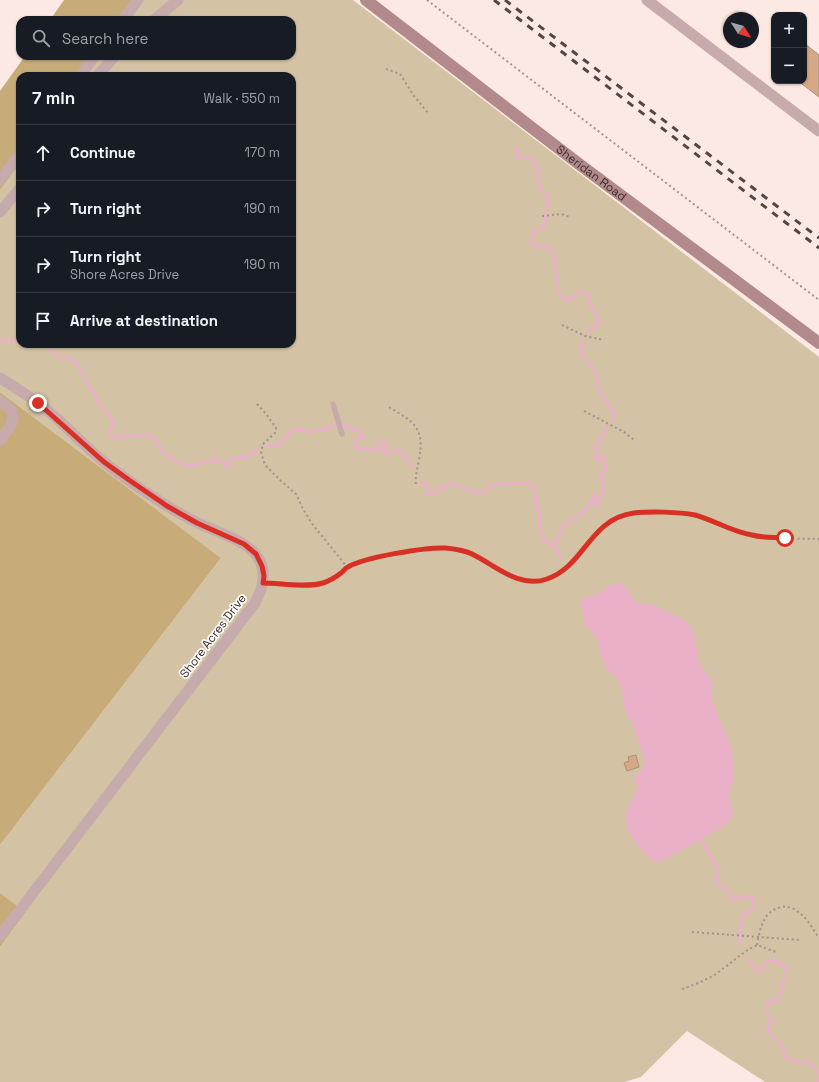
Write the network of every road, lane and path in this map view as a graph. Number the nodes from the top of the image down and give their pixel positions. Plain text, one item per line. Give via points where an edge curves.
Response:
1 (138, 0) edge
2 (178, 0) edge
3 (366, 0) edge
4 (426, 0) edge
5 (647, 0) edge
6 (126, 16) edge
7 (159, 16) edge
8 (92, 60) edge
9 (111, 60) edge
10 (386, 69) dead end
11 (83, 72) edge
12 (101, 72) edge
13 (428, 114) dead end
14 (819, 131) edge
15 (16, 159) edge
16 (0, 180) edge
17 (16, 193) edge
18 (0, 212) edge
19 (542, 216) dead end
20 (570, 217) dead end
21 (819, 300) edge
22 (562, 325) dead end
23 (604, 340) dead end
24 (819, 343) edge
25 (0, 378) edge
26 (0, 401) edge
27 (257, 404) dead end
28 (333, 404) dead end
29 (389, 407) dead end
30 (584, 411) dead end
31 (342, 434) dead end
32 (2, 437) edge
33 (634, 440) dead end
34 (416, 488) dead end
35 (819, 539) edge
36 (348, 567) junction
37 (263, 583) junction
38 (692, 932) dead end
39 (0, 936) edge
40 (819, 938) edge
41 (800, 940) dead end
42 (757, 945) junction
43 (776, 952) dead end
44 (682, 989) dead end

1 - 6 street
2 - 7 street
3 - 24 main road, Sheridan Road via 579,164
4 - 21 path
5 - 14 street
8 - 11 street
9 - 12 street
10 - 13 path via 400,74
15 - 16 street
17 - 18 street
19 - 20 path via 561,214
22 - 23 path via 585,336
25 - 37 street, Shore Acres Drive via 38,403 104,462 167,506 244,544 256,554 262,566
26 - 32 street via 11,409 14,417 11,426
27 - 36 path via 276,428 275,433 263,444 261,452 265,464 296,494 313,525
28 - 31 lane
29 - 34 path via 416,426 419,432 421,440
30 - 33 path
35 - 36 path via 751,535 695,515 636,513 621,515 610,521 596,533 567,567 546,580 519,579 471,554 446,548 393,554
36 - 37 path via 324,583 313,586
37 - 39 street, Shore Acres Drive via 255,603
38 - 41 path, bridge
40 - 42 path via 797,910 787,906 768,913 762,923
42 - 43 path
42 - 44 path via 745,951 716,974

